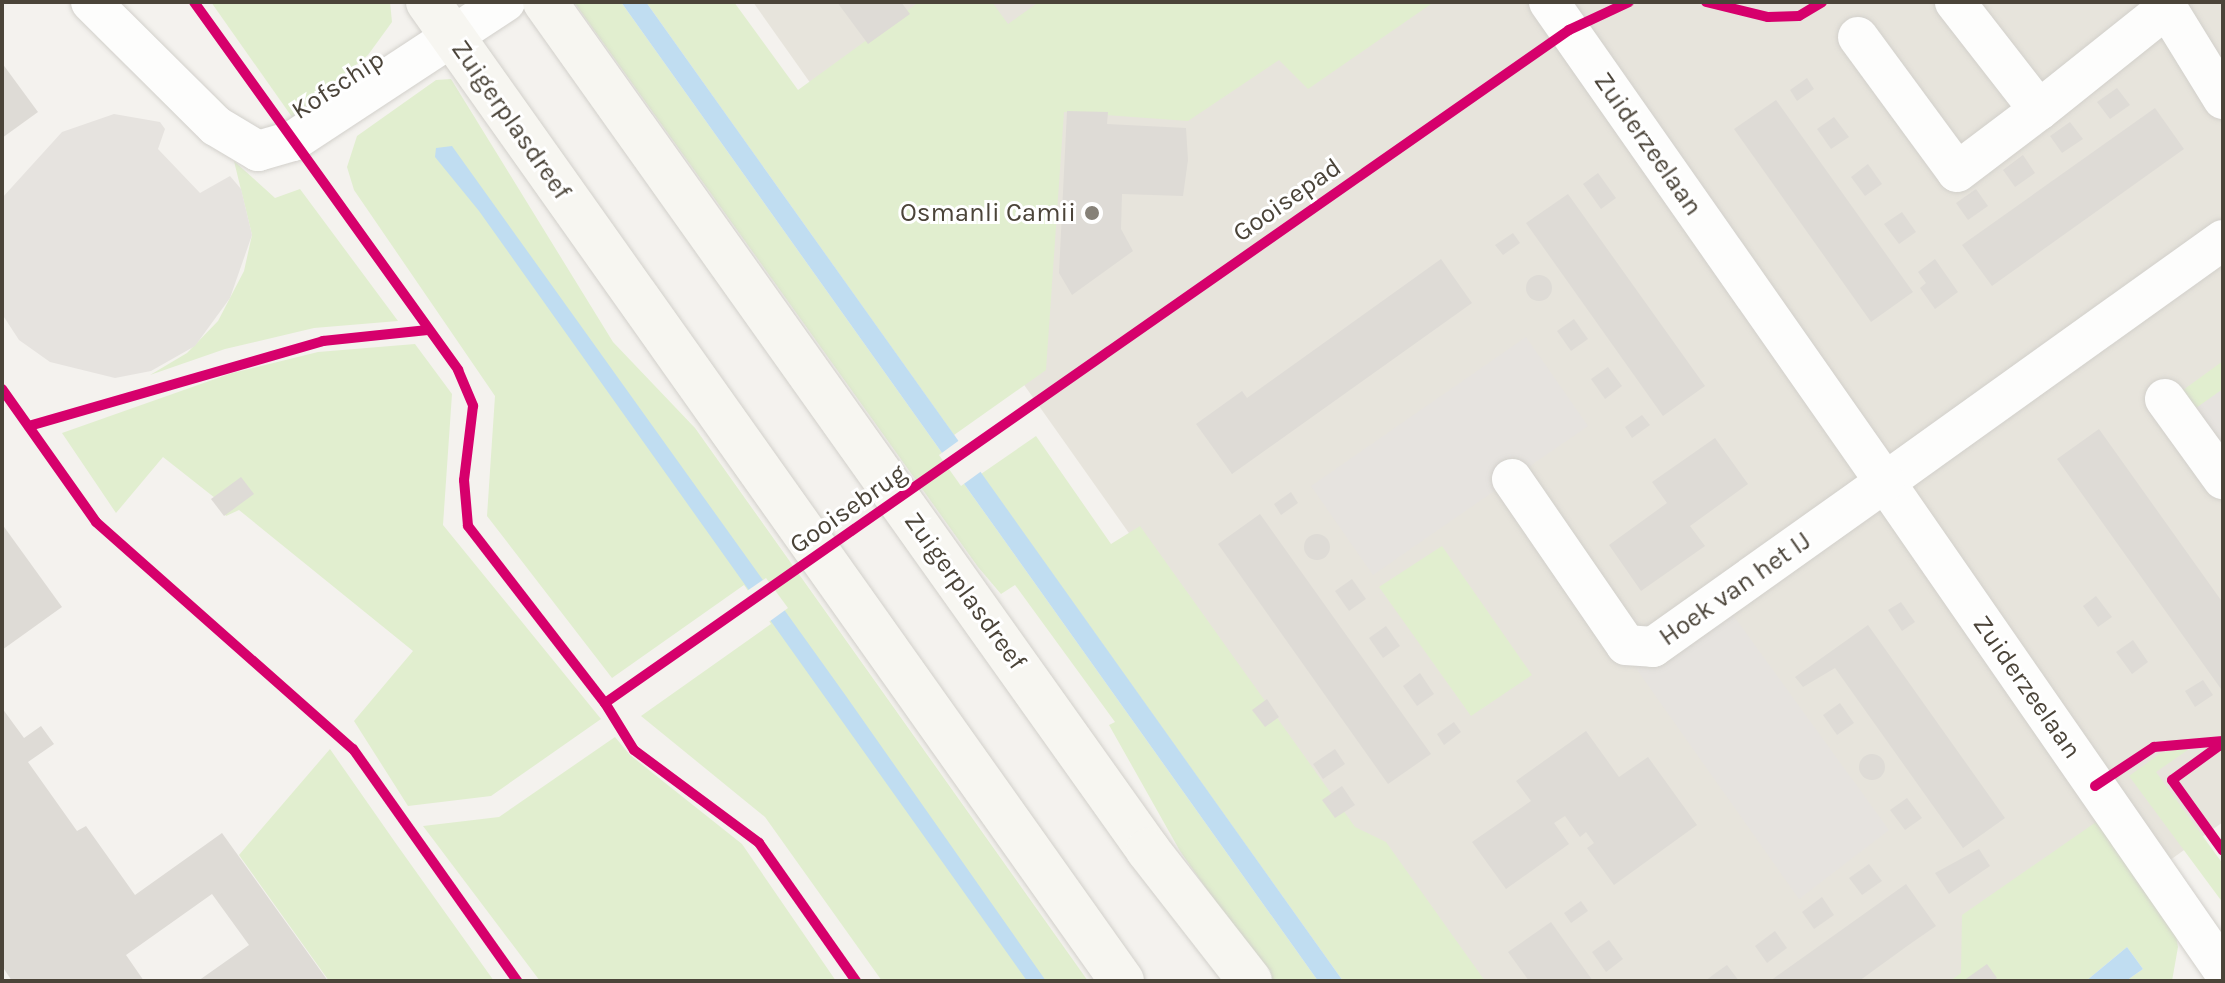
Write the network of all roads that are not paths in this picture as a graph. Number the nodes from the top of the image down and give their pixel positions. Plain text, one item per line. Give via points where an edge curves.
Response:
1 (91, 2) edge
2 (428, 2) edge
3 (505, 2) edge
4 (545, 2) edge
5 (1549, 2) edge
6 (1955, 2) edge
7 (453, 37) junction
8 (1858, 37) dead end
9 (2223, 99) edge
10 (2039, 110) junction
11 (2223, 240) edge
12 (2165, 399) dead end
13 (1512, 479) dead end
14 (2223, 479) edge
15 (1885, 482) junction
16 (2223, 970) edge
17 (1122, 981) edge
18 (1250, 981) edge

1 - 7 street, Kofschip via 216,126 258,151 293,141
2 - 7 main road, Zuigerplasdreef
3 - 7 street, Kofschip
4 - 18 main road, Zuigerplasdreef via 1148,850
5 - 15 street, Zuiderzeelaan
6 - 10 street
7 - 17 main road, Zuigerplasdreef
8 - 10 street via 1957,172
9 - 10 street via 2167,8
11 - 15 street
12 - 14 street
13 - 15 street, Hoek van het IJ via 1626,645 1653,647
15 - 16 street, Zuiderzeelaan

